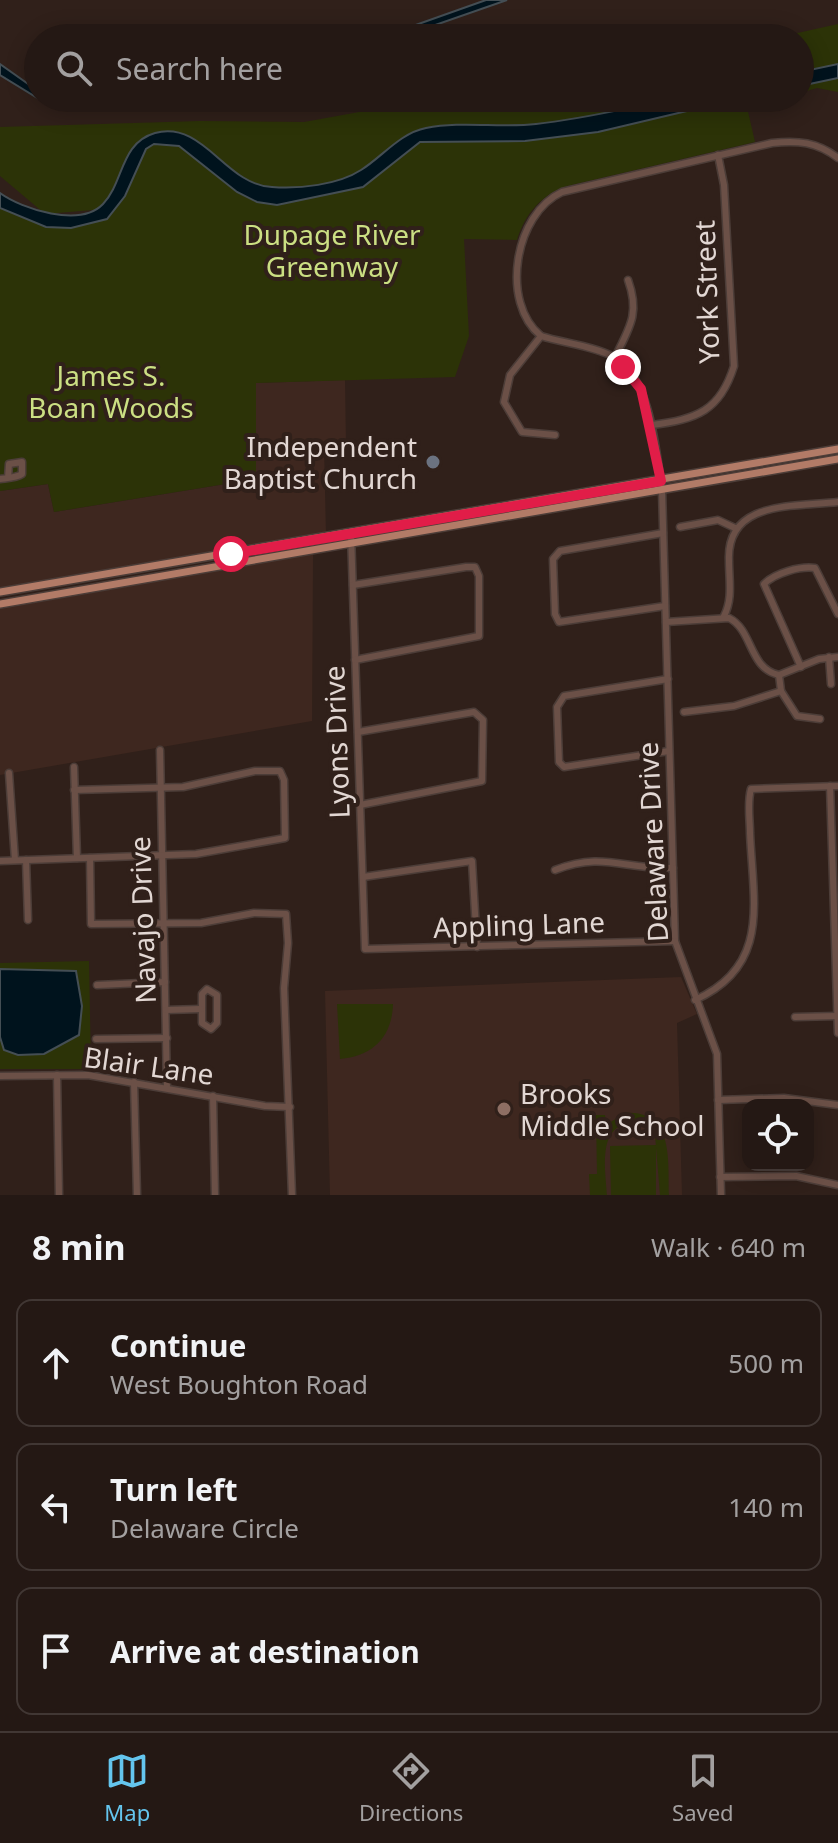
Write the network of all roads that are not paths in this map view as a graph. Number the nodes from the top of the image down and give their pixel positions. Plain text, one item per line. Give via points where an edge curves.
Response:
1 (718, 155) junction
2 (838, 158) edge
3 (628, 280) dead end
4 (541, 336) junction
5 (615, 357) junction
6 (652, 425) junction
7 (555, 435) dead end
8 (838, 449) edge
9 (838, 459) edge
10 (661, 481) junction
11 (662, 490) junction
12 (838, 502) edge
13 (417, 527) junction
14 (680, 527) dead end
15 (735, 528) junction
16 (663, 533) junction
17 (351, 538) junction
18 (303, 541) junction
19 (302, 552) junction
20 (353, 585) junction
21 (0, 592) edge
22 (0, 604) edge
23 (665, 606) junction
24 (838, 614) edge
25 (724, 616) junction
26 (666, 622) junction
27 (829, 657) junction
28 (838, 657) edge
29 (355, 660) junction
30 (801, 667) junction
31 (779, 675) junction
32 (668, 679) junction
33 (831, 684) dead end
34 (781, 691) junction
35 (684, 712) dead end
36 (820, 719) dead end
37 (358, 732) junction
38 (160, 750) dead end
39 (669, 751) junction
40 (74, 767) dead end
41 (9, 773) dead end
42 (834, 786) edge
43 (160, 788) junction
44 (74, 790) junction
45 (360, 805) junction
46 (162, 857) junction
47 (77, 858) junction
48 (90, 858) junction
49 (15, 860) junction
50 (26, 860) junction
51 (0, 861) edge
52 (673, 868) junction
53 (555, 870) dead end
54 (363, 877) junction
55 (28, 920) dead end
56 (164, 925) junction
57 (675, 941) junction
58 (477, 947) junction
59 (365, 949) joint
60 (165, 982) junction
61 (97, 985) dead end
62 (695, 1000) junction
63 (201, 1009) junction
64 (166, 1010) junction
65 (837, 1016) edge
66 (795, 1017) dead end
67 (838, 1033) edge
68 (167, 1038) junction
69 (96, 1039) dead end
70 (57, 1075) junction
71 (0, 1076) edge
72 (134, 1082) junction
73 (167, 1088) junction
74 (838, 1095) edge
75 (213, 1096) junction
76 (718, 1100) junction
77 (837, 1105) edge
78 (290, 1107) junction
79 (720, 1177) junction
80 (838, 1185) edge
81 (59, 1195) edge
82 (137, 1195) edge
83 (215, 1195) edge
84 (292, 1195) edge
85 (721, 1195) edge

1 - 2 street via 793,140
1 - 4 street via 562,192 538,209 521,239 520,294 530,328
1 - 6 street, York Street via 734,366 728,385 711,407 695,417
3 - 5 street via 636,302
4 - 5 street
4 - 7 street via 510,375 504,402 522,432
5 - 6 street, Delaware Drive via 641,389
6 - 10 street, Delaware Drive
8 - 10 main road
9 - 11 main road
10 - 11 street, Delaware Drive
10 - 13 main road
11 - 13 main road
11 - 16 street, Delaware Drive
12 - 15 street via 761,511
13 - 17 main road
14 - 15 street via 718,520
15 - 25 street
16 - 23 street, Delaware Drive
16 - 23 street via 560,551 553,559 559,622
17 - 18 main road
17 - 19 main road
17 - 20 street, Lyons Drive
18 - 19 street
18 - 21 main road
19 - 22 main road
20 - 29 street, Lyons Drive
20 - 29 street via 466,567 475,567 479,576 479,636
23 - 26 street, Delaware Drive
24 - 30 street via 815,568 764,584
25 - 26 street
25 - 31 street via 735,620 763,668
26 - 32 street, Delaware Drive
27 - 28 street
27 - 30 street
27 - 33 street
29 - 37 street, Lyons Drive
30 - 31 street
31 - 34 street
32 - 39 street, Delaware Drive
32 - 39 street via 564,696 557,707 559,762 564,767
34 - 35 street via 742,704
34 - 36 street via 797,716
37 - 45 street, Lyons Drive
37 - 45 street via 474,712 483,720 482,781
38 - 43 street, Navajo Drive
39 - 52 street, Delaware Drive
40 - 44 street
41 - 49 street
42 - 62 street via 751,789 750,946 731,978
42 - 65 street
43 - 44 street
43 - 46 street, Navajo Drive
43 - 46 street via 262,770 280,771 284,780 284,840
44 - 47 street
45 - 54 street, Lyons Drive
46 - 48 street
46 - 56 street, Navajo Drive
47 - 48 street
47 - 50 street
48 - 56 street via 91,924
49 - 50 street
49 - 51 street
50 - 55 street
52 - 53 street via 631,868 594,859
52 - 57 street, Delaware Drive
54 - 58 street via 472,861
54 - 59 street, Lyons Drive
56 - 60 street, Navajo Drive
56 - 78 street via 286,914
57 - 58 street, Appling Lane
57 - 62 street, Delaware Drive
58 - 59 street, Appling Lane
60 - 61 street
60 - 64 street, Navajo Drive
62 - 76 street, Delaware Drive via 715,1043
63 - 63 street via 203,992 215,991 213,1028 203,1025
63 - 64 street
64 - 68 street, Navajo Drive
65 - 66 street
65 - 67 street
68 - 69 street
68 - 73 street, Navajo Drive
70 - 71 street, Blair Lane
70 - 72 street, Blair Lane
70 - 81 street
72 - 73 street, Blair Lane
72 - 82 street
73 - 75 street, Blair Lane
74 - 77 street
75 - 78 street, Blair Lane
75 - 83 street
76 - 77 street via 794,1099
76 - 79 street, Delaware Drive
78 - 84 street
79 - 80 street via 796,1176
79 - 85 street, Delaware Drive

